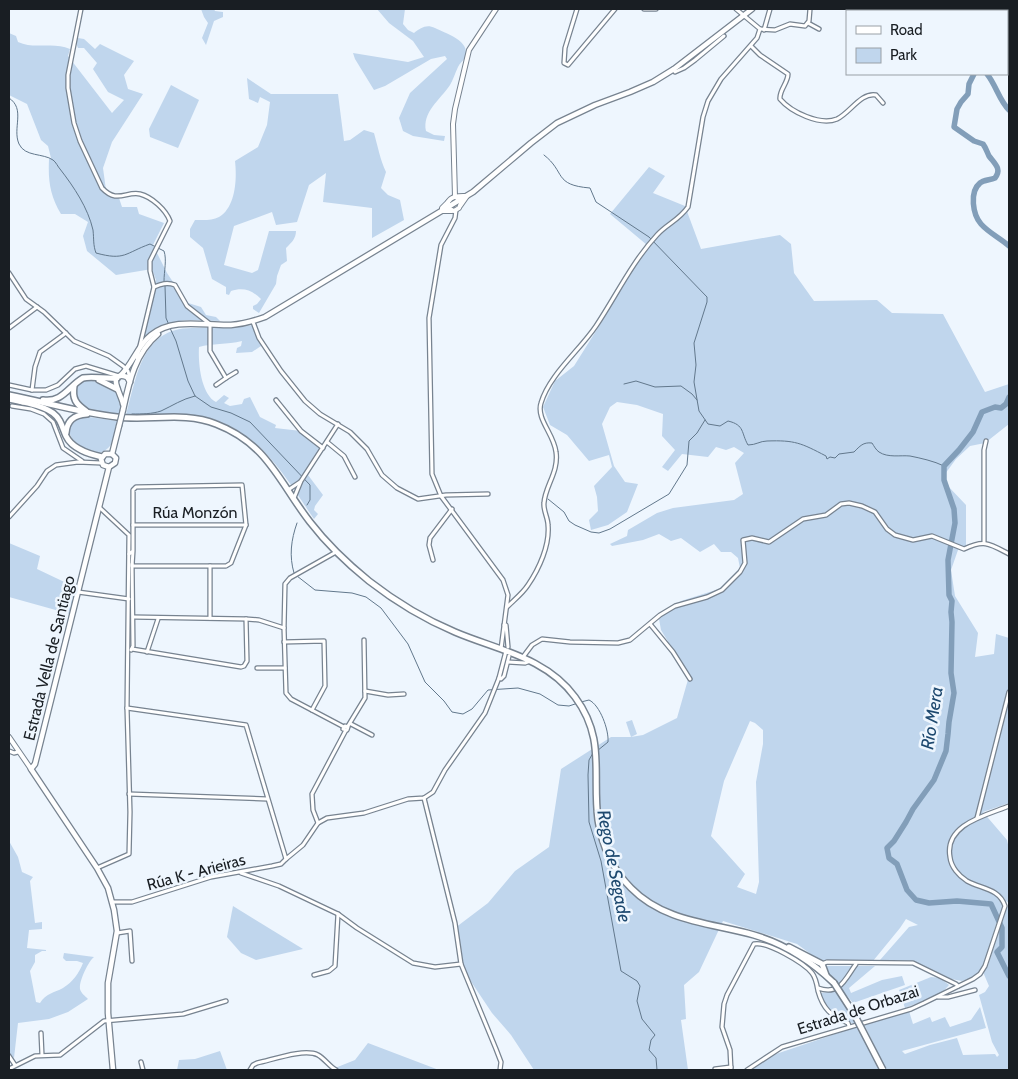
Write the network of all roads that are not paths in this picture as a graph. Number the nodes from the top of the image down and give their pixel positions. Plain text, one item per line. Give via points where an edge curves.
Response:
1 (81, 9) edge
2 (496, 9) edge
3 (577, 9) edge
4 (615, 9) edge
5 (644, 9) edge
6 (656, 9) edge
7 (736, 9) edge
8 (752, 9) edge
9 (770, 9) edge
10 (810, 9) edge
11 (744, 15) junction
12 (808, 23) junction
13 (819, 29) dead end
14 (762, 30) junction
15 (724, 36) dead end
16 (751, 46) junction
17 (673, 70) junction
18 (883, 103) dead end
19 (467, 196) junction
20 (458, 199) junction
21 (448, 202) junction
22 (460, 206) junction
23 (452, 209) junction
24 (442, 212) junction
25 (9, 273) edge
26 (154, 287) junction
27 (37, 307) junction
28 (253, 322) junction
29 (210, 324) junction
30 (173, 326) junction
31 (9, 328) edge
32 (66, 333) junction
33 (138, 350) junction
34 (104, 371) junction
35 (236, 372) dead end
36 (133, 373) junction
37 (94, 378) junction
38 (119, 378) junction
39 (226, 378) junction
40 (130, 381) junction
41 (74, 385) junction
42 (9, 386) edge
43 (216, 386) dead end
44 (128, 388) junction
45 (32, 390) junction
46 (9, 395) edge
47 (9, 399) edge
48 (20, 399) junction
49 (276, 400) dead end
50 (12, 406) dead end
51 (123, 410) junction
52 (91, 413) junction
53 (338, 424) junction
54 (66, 436) junction
55 (986, 440) dead end
56 (327, 442) junction
57 (323, 448) junction
58 (112, 454) junction
59 (102, 460) junction
60 (83, 462) junction
61 (109, 467) junction
62 (355, 477) dead end
63 (301, 482) junction
64 (288, 490) junction
65 (488, 494) dead end
66 (441, 496) junction
67 (294, 498) junction
68 (100, 508) junction
69 (452, 509) junction
70 (9, 517) edge
71 (133, 525) junction
72 (246, 525) junction
73 (984, 542) junction
74 (133, 551) junction
75 (337, 552) junction
76 (129, 554) junction
77 (1009, 554) edge
78 (432, 560) dead end
79 (132, 566) junction
80 (210, 566) junction
81 (78, 592) junction
82 (129, 599) junction
83 (507, 607) junction
84 (128, 617) junction
85 (133, 617) junction
86 (210, 618) junction
87 (246, 618) junction
88 (158, 619) junction
89 (650, 624) junction
90 (503, 625) junction
91 (284, 628) junction
92 (364, 640) dead end
93 (284, 642) junction
94 (128, 646) junction
95 (132, 648) junction
96 (506, 651) junction
97 (147, 652) junction
98 (128, 654) junction
99 (523, 657) junction
100 (530, 660) junction
101 (508, 662) junction
102 (257, 668) dead end
103 (285, 668) junction
104 (499, 678) junction
105 (690, 679) dead end
106 (365, 691) junction
107 (1009, 692) edge
108 (404, 694) dead end
109 (127, 708) junction
110 (312, 710) junction
111 (347, 727) junction
112 (372, 736) dead end
113 (9, 737) edge
114 (9, 751) edge
115 (18, 752) junction
116 (31, 769) junction
117 (130, 794) junction
118 (424, 798) junction
119 (267, 799) junction
120 (1009, 806) edge
121 (977, 819) junction
122 (318, 823) junction
123 (286, 859) junction
124 (97, 868) junction
125 (241, 872) junction
126 (112, 902) junction
127 (1009, 904) edge
128 (1005, 906) junction
129 (338, 914) junction
130 (117, 933) junction
131 (769, 944) junction
132 (784, 946) junction
133 (132, 961) dead end
134 (805, 962) junction
135 (856, 963) junction
136 (461, 964) junction
137 (822, 964) junction
138 (314, 975) dead end
139 (827, 976) junction
140 (958, 986) junction
141 (818, 988) junction
142 (975, 990) dead end
143 (937, 997) junction
144 (226, 1001) dead end
145 (108, 1020) junction
146 (849, 1026) junction
147 (41, 1033) dead end
148 (42, 1055) junction
149 (9, 1056) edge
150 (141, 1062) dead end
151 (15, 1065) junction
152 (9, 1069) edge
153 (714, 1069) edge
154 (731, 1069) edge
155 (114, 1070) edge
156 (143, 1070) edge
157 (250, 1070) edge
158 (336, 1070) edge
159 (500, 1070) edge
160 (747, 1070) edge
161 (883, 1070) edge

1 - 26 street via 68,75 74,123 107,193 123,196 141,194 168,216 169,224 150,261
2 - 20 street via 469,50 458,92 453,124
3 - 4 street via 564,48 564,63 568,65
5 - 6 street
7 - 11 street
8 - 11 main road
9 - 14 street
10 - 12 street
11 - 14 street
11 - 17 main road
12 - 13 street
12 - 14 street via 805,26 790,24 775,30
14 - 16 street
15 - 17 street via 684,68
16 - 18 street via 788,74 780,99 808,118 836,120 871,94
16 - 83 street via 721,79 708,101 688,207 652,241 582,346 546,389 540,415 557,453 554,474 543,503 548,526 545,548 528,586
17 - 19 main road via 653,82 557,123
19 - 20 main road
19 - 22 street
20 - 21 street via 451,198
20 - 22 street
20 - 23 main road
21 - 23 street
21 - 24 street
22 - 23 street
23 - 24 main road
23 - 66 street via 455,218 442,245 429,318 432,474
24 - 28 main road
25 - 27 street via 26,299
26 - 29 street via 175,285 186,306
26 - 33 street
27 - 31 street
27 - 32 street
28 - 29 main road
28 - 53 street via 259,338 295,390 320,414
29 - 30 main road
29 - 39 street via 210,351
30 - 33 main road via 151,335
30 - 36 main road, Estrada Vella de Santiago via 145,346
32 - 38 street via 77,343 109,356
32 - 45 street via 40,352
33 - 36 street
33 - 38 main road
34 - 38 street
34 - 38 street
34 - 45 street via 91,366 80,367 53,388
35 - 39 street
36 - 40 main road, Estrada Vella de Santiago
37 - 38 highway
37 - 38 highway
37 - 41 highway via 83,378
38 - 40 street
38 - 40 main road via 125,376
38 - 44 main road via 124,391
38 - 51 main road
39 - 43 street
40 - 44 main road, Estrada Vella de Santiago
41 - 48 highway via 52,401
41 - 52 highway via 72,394 75,402
42 - 45 street
44 - 51 main road, Estrada Vella de Santiago
46 - 48 highway
47 - 48 highway
48 - 52 highway
48 - 54 highway via 54,414
49 - 57 street via 301,431
50 - 60 street via 44,414 53,422 63,448
51 - 58 main road, Estrada Vella de Santiago, bridge
52 - 54 highway via 73,417
52 - 64 highway via 134,419 177,417 214,423 236,432 250,443 267,460
53 - 56 street
53 - 66 street via 367,449 382,475 397,488 418,499
54 - 59 highway via 70,443
55 - 73 street
56 - 57 street
56 - 62 street via 344,456
57 - 63 street
58 - 59 main road via 107,453
58 - 61 main road, Estrada Vella de Santiago via 116,460
59 - 60 street
59 - 61 main road via 104,466
60 - 70 street via 62,463 47,471
61 - 68 main road, Estrada Vella de Santiago
63 - 64 street
63 - 67 street
64 - 67 highway
65 - 66 street
66 - 69 street
67 - 75 highway
68 - 76 street via 129,535
68 - 81 main road, Estrada Vella de Santiago
69 - 78 street via 430,538
69 - 83 street via 504,580
71 - 72 street, Rúa Monzón
71 - 72 street, Rúa Monzón via 133,490 136,487 242,485
71 - 74 street
72 - 80 street via 231,563
73 - 77 street
73 - 89 street via 964,549 932,536 913,540 887,529 875,512 862,506 841,504 826,515 803,519 768,542 752,538 743,540 745,563 722,590 707,598 675,606
74 - 76 street
74 - 79 street
75 - 91 street via 285,584
75 - 96 highway via 368,580 410,610 456,633
76 - 79 street
76 - 82 street
79 - 80 street
79 - 85 street
80 - 86 street
81 - 82 street
81 - 116 main road, Estrada Vella de Santiago
82 - 84 street
83 - 90 street
84 - 85 street via 131,614
84 - 94 street
85 - 88 street
85 - 95 street
86 - 87 street
86 - 88 street
87 - 91 street
87 - 97 street via 247,661 244,666
88 - 97 street
89 - 99 street via 635,637 618,644 542,639 532,645
89 - 105 street via 674,652
90 - 96 street
90 - 96 street via 506,626
91 - 93 street
92 - 106 street
93 - 103 street
93 - 110 street via 324,640 325,686
94 - 95 street
94 - 98 street
95 - 97 street
95 - 98 street
96 - 99 highway
96 - 101 street
96 - 104 street
98 - 109 street
99 - 100 highway
100 - 101 street via 525,663
100 - 131 highway via 552,674 573,694 587,717 596,746 601,835 613,864 630,888 671,914
101 - 104 street via 504,676
102 - 103 street
103 - 110 street via 286,693
104 - 118 street via 485,713 433,792
106 - 108 street
106 - 111 street via 365,698
107 - 121 street
109 - 117 street
109 - 119 street via 246,725
110 - 111 street
111 - 112 street
111 - 122 street via 312,794
113 - 115 street
114 - 115 street
115 - 116 street
116 - 124 main road
117 - 119 street
117 - 124 street via 129,854
118 - 122 street via 408,799 364,813 327,818
118 - 136 street via 455,923
119 - 123 street
120 - 121 street
121 - 128 street via 956,833 949,854 951,864 967,882 998,894
122 - 123 street via 303,845
123 - 125 street, Rúa K - Arieiras via 280,864
124 - 126 main road
125 - 126 street, Rúa K - Arieiras via 212,877 132,902
125 - 129 street
126 - 130 main road
127 - 128 street
128 - 140 street, Estrada de Orbazai via 980,974
129 - 136 street via 413,963 435,968
129 - 138 street via 335,966
130 - 133 street via 130,931
130 - 145 main road via 108,983
131 - 132 highway
131 - 134 street
131 - 154 street via 754,944 724,1004 722,1027 730,1050
132 - 134 highway
132 - 137 highway
134 - 139 highway
134 - 141 street
135 - 137 street
135 - 140 street via 913,963
135 - 141 street via 842,984 833,991
136 - 159 street via 501,1062
137 - 139 highway
139 - 161 highway, bridge via 850,1008
140 - 143 street, Estrada de Orbazai
141 - 146 street via 826,1011
142 - 143 street via 948,998
143 - 146 street, Estrada de Orbazai via 911,1009
144 - 145 street via 183,1014
145 - 148 street via 98,1024 60,1055
145 - 155 main road
146 - 160 street, Estrada de Orbazai via 782,1048
147 - 148 street
148 - 151 street
149 - 151 street
150 - 156 street
151 - 152 street
153 - 154 street
157 - 158 street via 257,1063 309,1052 319,1055

